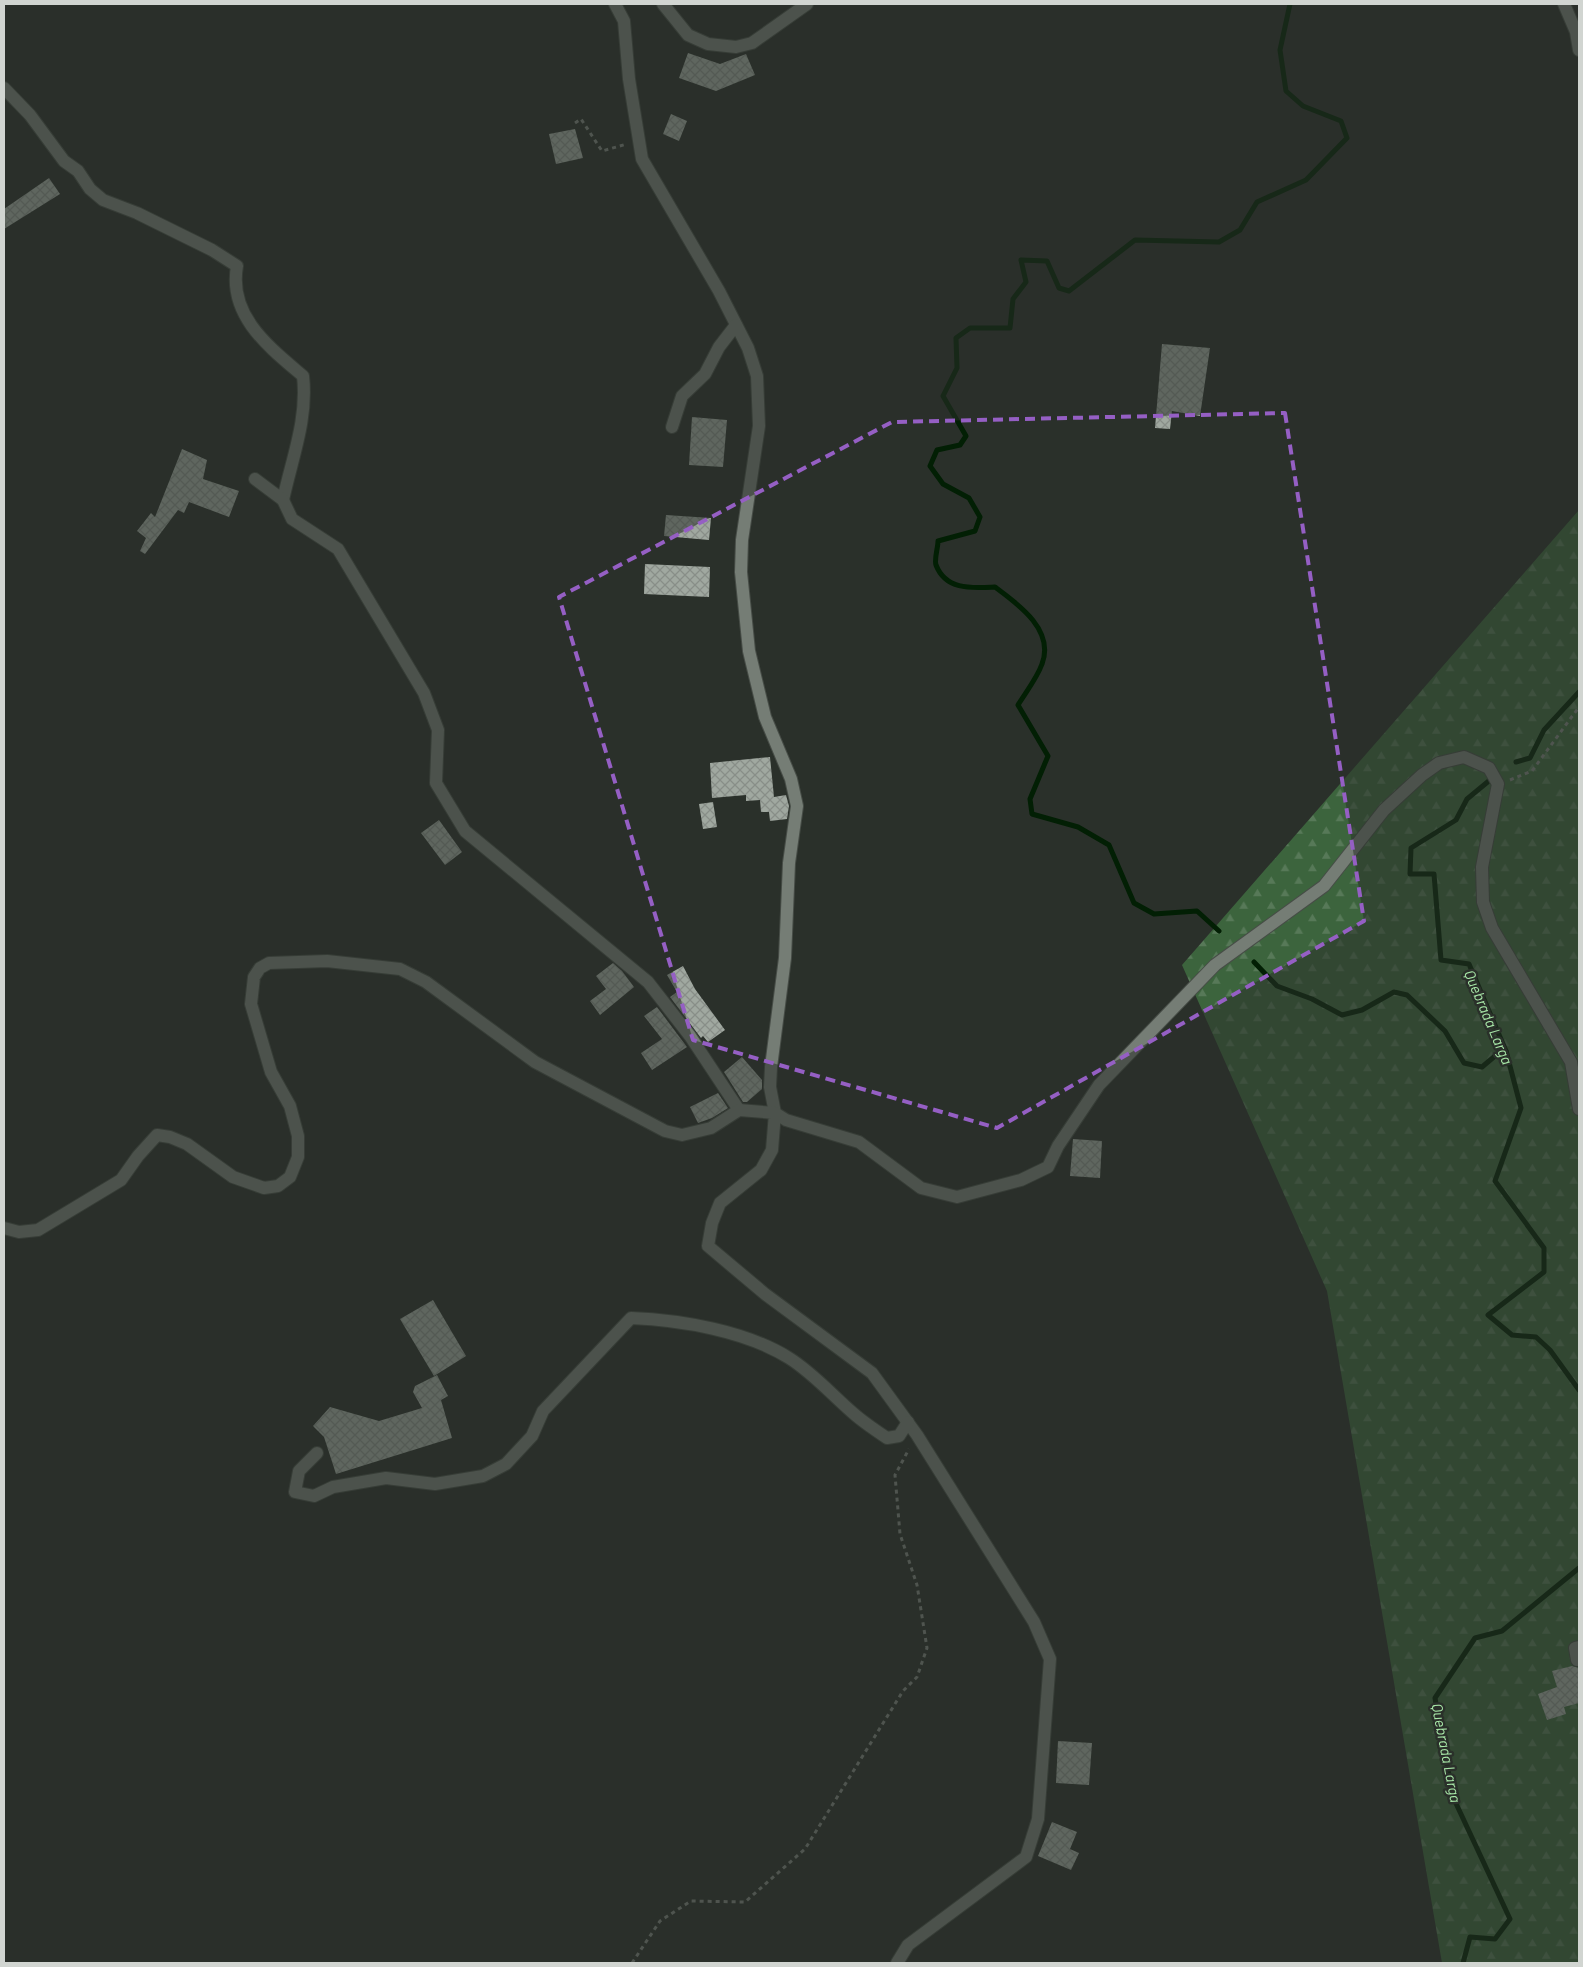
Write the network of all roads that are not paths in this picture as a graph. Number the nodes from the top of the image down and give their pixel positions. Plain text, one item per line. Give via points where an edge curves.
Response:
1 (615, 4) edge
2 (663, 4) edge
3 (807, 4) edge
4 (1564, 4) edge
5 (1579, 50) edge
6 (4, 88) edge
7 (736, 325) junction
8 (672, 427) dead end
9 (255, 479) dead end
10 (283, 500) junction
11 (1579, 1109) edge
12 (739, 1110) junction
13 (775, 1113) junction
14 (4, 1228) edge
15 (908, 1422) junction
16 (317, 1453) dead end
17 (1579, 1646) edge
18 (1578, 1660) dead end
19 (897, 1963) edge

1 - 7 street via 624,21 642,159
2 - 3 street via 688,35 708,44 736,47 752,43
4 - 5 street via 1576,32
6 - 10 street via 30,115 64,161 78,171 90,189 103,200 137,213 237,266 236,296 242,314 258,335 302,376 305,395 303,420
7 - 8 street via 704,374 682,396
7 - 13 street via 757,376 759,426 742,548 741,572 749,651 765,716 791,779 797,806 789,863 785,958 771,1067 770,1087
9 - 10 street
10 - 12 street via 292,519 338,548 424,693 438,730 436,783 465,831 648,982 690,1036
11 - 13 street via 1570,1062 1492,928 1483,902 1482,867 1498,784 1489,768 1464,757 1439,763 1422,775 1384,810 1324,886 1215,966 1099,1085 1058,1146 1048,1167 1021,1180 957,1196 922,1188 859,1142 786,1120
12 - 13 street
12 - 14 street via 711,1128 682,1135 665,1131 535,1062 426,982 400,969 327,960 269,964 260,968 254,977 251,1004 271,1072 290,1106 298,1136 298,1157 290,1177 278,1186 264,1188 232,1177 187,1144 157,1135 121,1180 38,1230 19,1232
13 - 15 street via 772,1150 760,1170 720,1202 708,1246 765,1294 872,1373
15 - 16 street via 899,1436 887,1438 853,1413 803,1368 754,1340 662,1319 631,1318 543,1411 532,1436 506,1464 483,1476 434,1484 386,1478 333,1487 314,1496 295,1492 299,1471
15 - 19 street via 1034,1622 1050,1659 1038,1819 1026,1857 908,1945
17 - 18 street via 1575,1648

